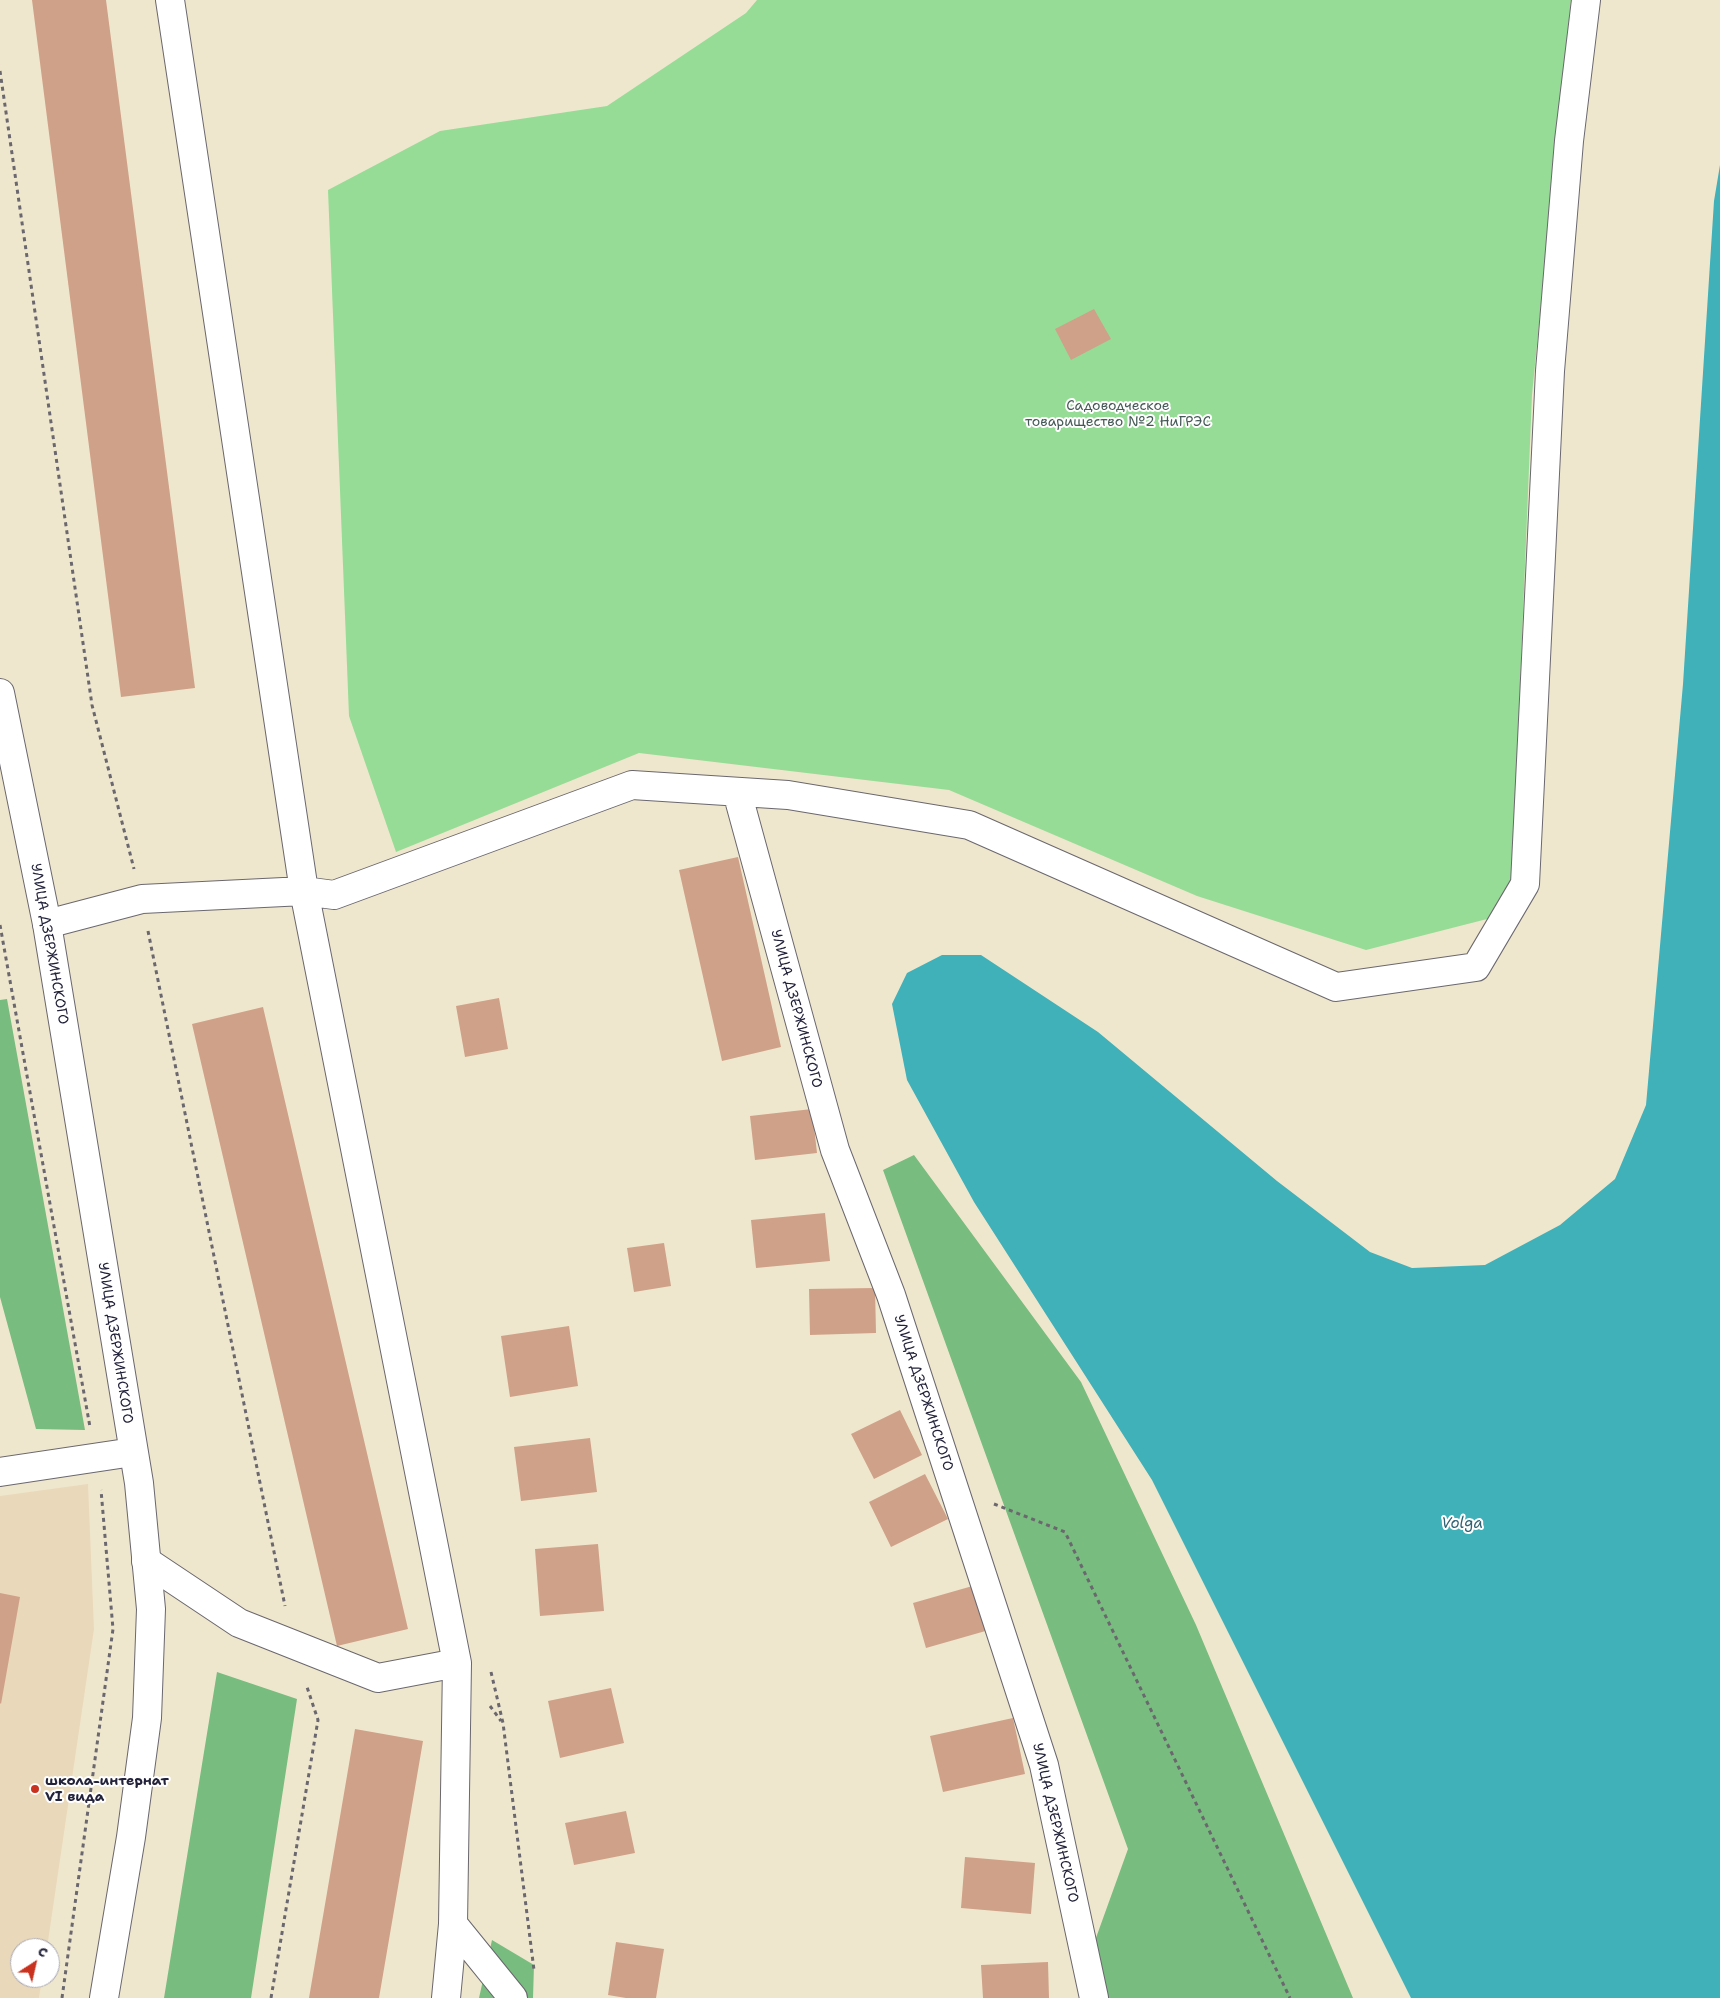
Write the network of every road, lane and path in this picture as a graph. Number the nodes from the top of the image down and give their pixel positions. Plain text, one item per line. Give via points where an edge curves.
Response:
1 (170, 0) edge
2 (1586, 0) edge
3 (0, 71) edge
4 (0, 693) edge
5 (737, 792) junction
6 (304, 891) junction
7 (142, 900) junction
8 (47, 924) junction
9 (133, 1452) junction
10 (0, 1472) edge
11 (954, 1488) junction
12 (146, 1561) junction
13 (292, 1645) junction
14 (457, 1663) junction
15 (453, 1924) junction
16 (104, 1998) edge
17 (271, 1998) edge
18 (446, 1998) edge
19 (512, 1998) edge
20 (1094, 1998) edge
21 (1290, 1998) edge

1 - 6 street
2 - 5 street via 1569,141 1550,371 1525,884 1476,967 1336,987 969,826 788,795
3 - 7 path via 92,705
4 - 8 street, УЛИЦА ДЗЕРЖИНСКОГО
5 - 6 street via 632,785 334,895
5 - 11 street, УЛИЦА ДЗЕРЖИНСКОГО via 835,1150 891,1295
6 - 7 street
6 - 14 street
7 - 8 street
7 - 13 path
8 - 9 street, УЛИЦА ДЗЕРЖИНСКОГО
9 - 10 street
9 - 12 street, УЛИЦА ДЗЕРЖИНСКОГО
11 - 20 street, УЛИЦА ДЗЕРЖИНСКОГО via 1044,1764
11 - 21 path via 1065,1532
12 - 13 street via 239,1623
12 - 16 street, УЛИЦА ДЗЕРЖИНСКОГО via 151,1609 147,1718
13 - 14 street via 378,1678
13 - 17 path via 318,1720
14 - 15 street
15 - 18 street
15 - 19 street

